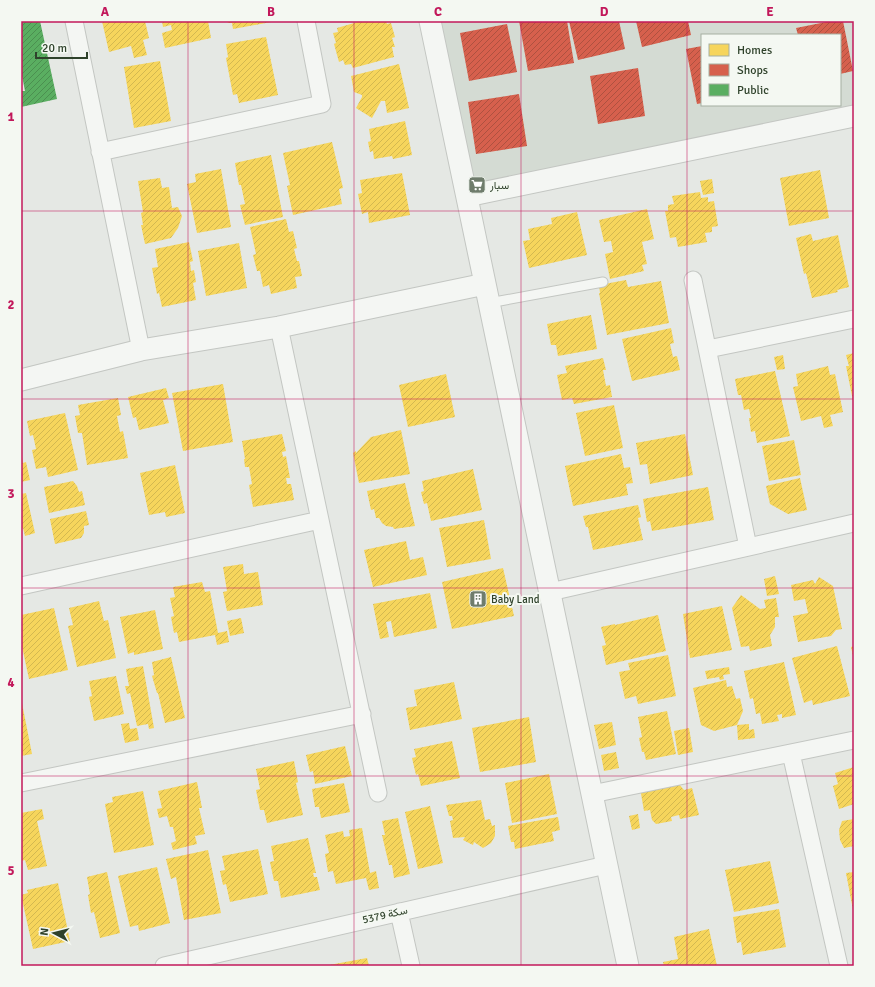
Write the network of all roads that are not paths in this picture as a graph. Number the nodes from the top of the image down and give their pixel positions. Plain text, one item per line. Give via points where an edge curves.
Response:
1 (74, 21) edge
2 (306, 21) edge
3 (430, 21) edge
4 (854, 116) edge
5 (100, 152) junction
6 (467, 196) junction
7 (693, 280) dead end
8 (603, 282) dead end
9 (487, 293) junction
10 (854, 319) edge
11 (279, 327) junction
12 (708, 349) junction
13 (140, 350) junction
14 (21, 380) edge
15 (320, 520) junction
16 (854, 523) edge
17 (748, 547) junction
18 (21, 586) edge
19 (550, 592) junction
20 (362, 714) junction
21 (854, 740) edge
22 (791, 753) junction
23 (21, 783) edge
24 (378, 793) dead end
25 (592, 794) junction
26 (606, 865) junction
27 (399, 912) junction
28 (164, 966) edge
29 (411, 966) edge
30 (628, 966) edge
31 (839, 966) edge

1 - 5 street
2 - 5 street via 322,104
3 - 6 street
4 - 6 street
5 - 13 street
6 - 9 street
7 - 12 street
8 - 9 lane
9 - 11 street
9 - 19 street
10 - 12 street
11 - 13 street
11 - 15 street
12 - 17 street
13 - 14 street
15 - 18 street
15 - 20 street
16 - 17 street
17 - 19 street
19 - 25 street
20 - 23 street
20 - 24 street
21 - 22 street
22 - 25 street
22 - 31 street
25 - 26 street
26 - 27 street, سكة 5379
26 - 30 street
27 - 28 street, سكة 5379
27 - 29 street

